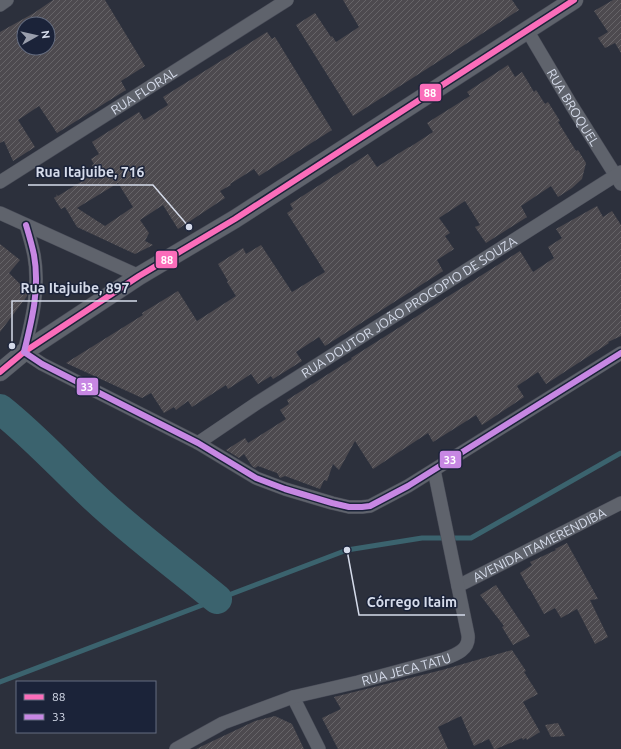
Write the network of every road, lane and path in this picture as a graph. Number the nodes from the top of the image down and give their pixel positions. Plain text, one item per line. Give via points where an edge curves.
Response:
1 (7, 0) edge
2 (287, 0) edge
3 (574, 0) edge
4 (0, 5) edge
5 (526, 30) junction
6 (619, 178) edge
7 (0, 182) edge
8 (0, 213) edge
9 (26, 225) junction
10 (139, 276) junction
11 (24, 352) junction
12 (621, 353) edge
13 (0, 372) edge
14 (198, 443) junction
15 (434, 470) junction
16 (621, 504) edge
17 (458, 586) junction
18 (293, 697) junction
19 (176, 749) edge
20 (319, 749) edge

1 - 4 street
2 - 7 street, RUA FLORAL
3 - 5 main road
5 - 6 street, RUA BROQUEL
5 - 10 main road via 236,219
6 - 14 street, RUA DOUTOR JOÃO PROCOPIO DE SOUZA via 257,403
8 - 9 street
9 - 10 street
9 - 11 street via 34,254 36,281 34,312
10 - 11 main road
11 - 13 main road
11 - 14 street via 42,364
12 - 15 street
14 - 15 street via 256,478 349,507 370,506
15 - 17 street, RUA JECA TATU
16 - 17 street, AVENIDA ITAMERENDIBA
17 - 18 street, RUA JECA TATU via 469,639 463,650 444,659
18 - 19 street, RUA JECA TATU via 223,724
18 - 20 street

